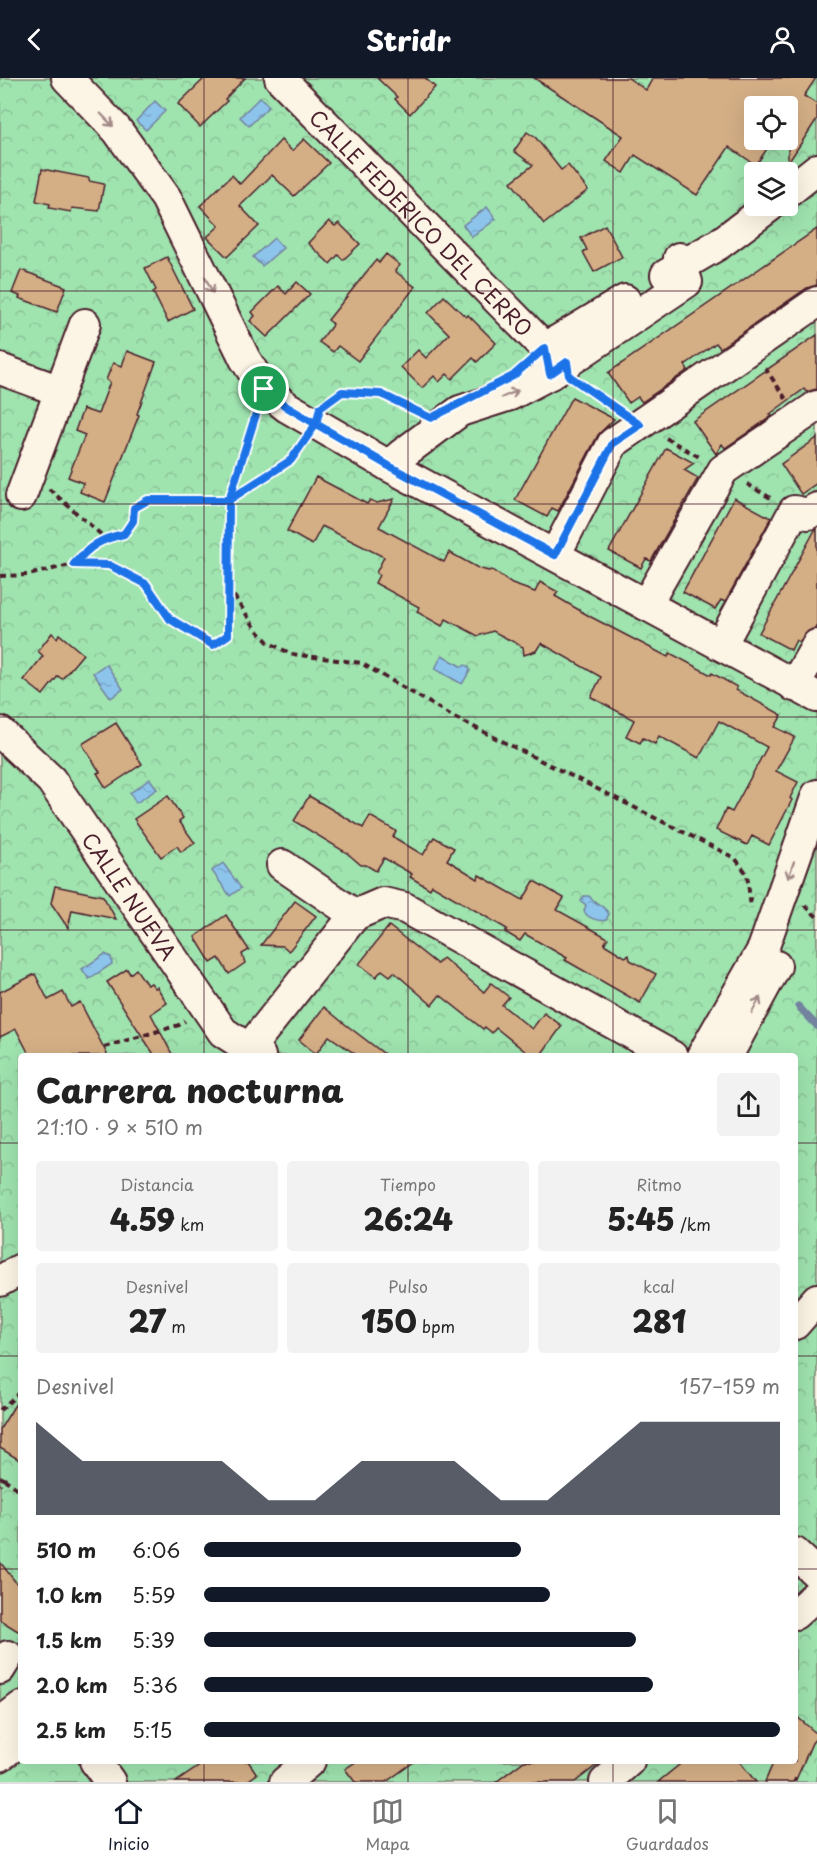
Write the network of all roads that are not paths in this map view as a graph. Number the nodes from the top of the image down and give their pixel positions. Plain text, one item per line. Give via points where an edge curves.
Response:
1 (67, 78) edge
2 (280, 78) edge
3 (757, 216) edge
4 (817, 302) edge
5 (85, 324) dead end
6 (554, 361) junction
7 (0, 369) edge
8 (60, 391) junction
9 (817, 406) edge
10 (389, 466) junction
11 (25, 484) road end
12 (817, 508) edge
13 (555, 555) junction
14 (646, 605) junction
15 (721, 645) junction
16 (817, 645) edge
17 (806, 691) edge
18 (0, 732) edge
19 (817, 798) edge
20 (817, 858) edge
21 (282, 865) dead end
22 (809, 909) edge
23 (355, 915) junction
24 (249, 1053) edge
25 (251, 1053) edge
26 (667, 1053) edge
27 (704, 1053) edge
28 (729, 1053) edge
29 (817, 1299) edge
30 (798, 1321) edge
31 (798, 1556) edge
32 (817, 1574) edge
33 (817, 1594) edge
34 (798, 1611) edge
35 (97, 1764) edge
36 (306, 1764) edge
37 (626, 1764) edge
38 (110, 1782) edge
39 (285, 1782) edge
40 (605, 1782) edge

1 -> 10 street via 117,130 166,198 245,359 264,389 287,407
2 - 6 street, CALLE FEDERICO DEL CERRO
3 - 6 street via 719,244 680,262
4 - 13 street via 613,443
5 - 8 street
10 -> 6 street via 460,411 510,395
7 - 8 street
8 - 11 street
9 - 14 street via 723,470
10 - 13 street
12 - 15 street via 808,514 794,511
13 - 14 street
14 - 15 street
15 - 17 street
16 - 17 street
18 - 24 street, CALLE NUEVA via 51,780 223,1032
19 -> 27 street via 764,949
20 - 22 street
21 - 23 street
28 -> 22 street
23 - 25 street
23 - 26 street via 383,903 405,908
29 - 30 street
31 - 32 street
33 - 34 street
35 - 38 street
36 - 39 street
37 - 40 street

